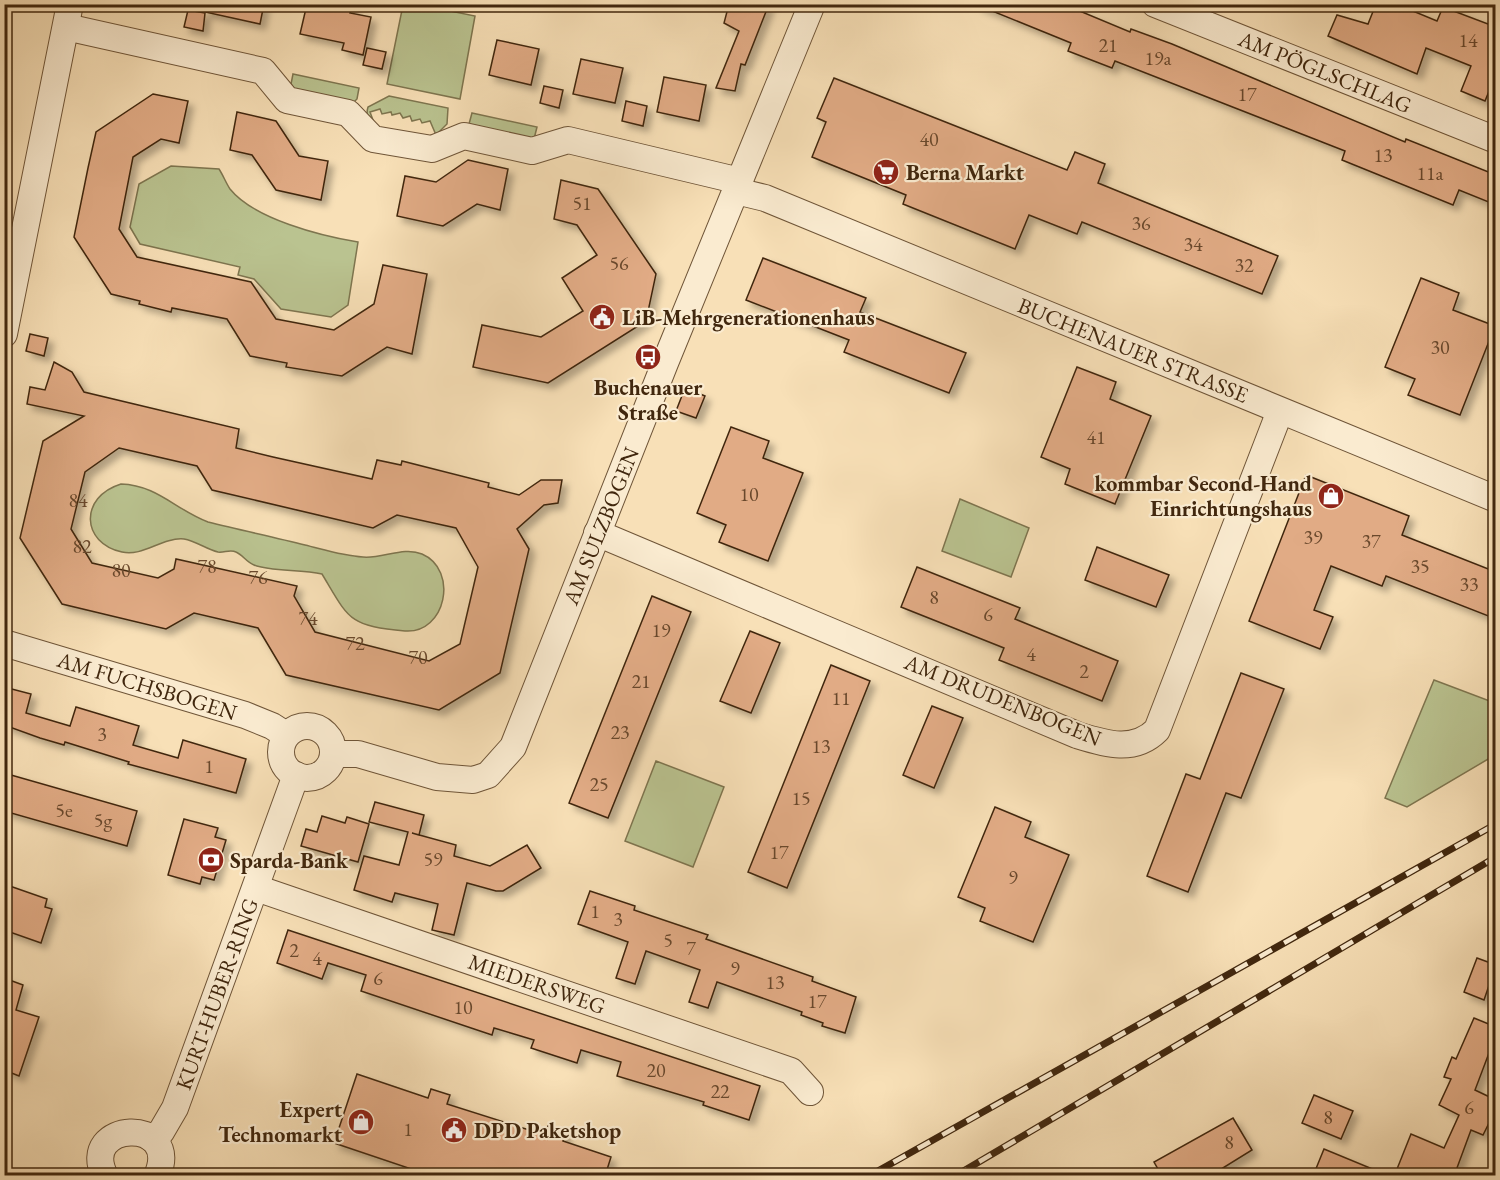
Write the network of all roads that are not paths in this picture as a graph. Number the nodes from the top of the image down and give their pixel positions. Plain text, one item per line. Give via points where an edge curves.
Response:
1 (812, 4) edge
2 (1155, 4) edge
3 (68, 16) edge
4 (1496, 140) edge
5 (738, 186) junction
6 (4, 334) edge
7 (1280, 411) junction
8 (1496, 499) edge
9 (597, 533) junction
10 (4, 643) edge
11 (286, 735) junction
12 (333, 754) junction
13 (296, 776) junction
14 (256, 888) junction
15 (810, 1092) dead end
16 (151, 1138) junction
17 (105, 1176) edge
18 (157, 1176) edge

1 - 5 street, AM SULZBOGEN
2 - 4 street, AM PÖGLSCHLAG
3 - 5 street, BUCHENAUER STRASSE via 263,71 287,100 348,113 373,139 432,149 464,136 532,151 568,140
3 - 6 street
5 - 7 street, BUCHENAUER STRASSE
5 - 9 street, AM SULZBOGEN
7 - 8 street, BUCHENAUER STRASSE
7 - 9 street, AM DRUDENBOGEN via 1158,730 1146,741 1131,745 1077,735
9 - 12 street, AM SULZBOGEN via 513,747 488,775 473,780 437,777 358,754
10 - 11 street, AM FUCHSBOGEN via 245,715
11 - 12 street via 300,726 317,728 329,738
11 - 13 street via 281,753 288,770
12 - 13 street via 320,774
13 - 14 street, KURT-HUBER-RING
14 - 15 street, MIEDERSWEG via 791,1071
14 - 16 street, KURT-HUBER-RING via 175,1108 161,1132
16 - 17 street via 134,1131 102,1131
16 - 18 street via 160,1151

